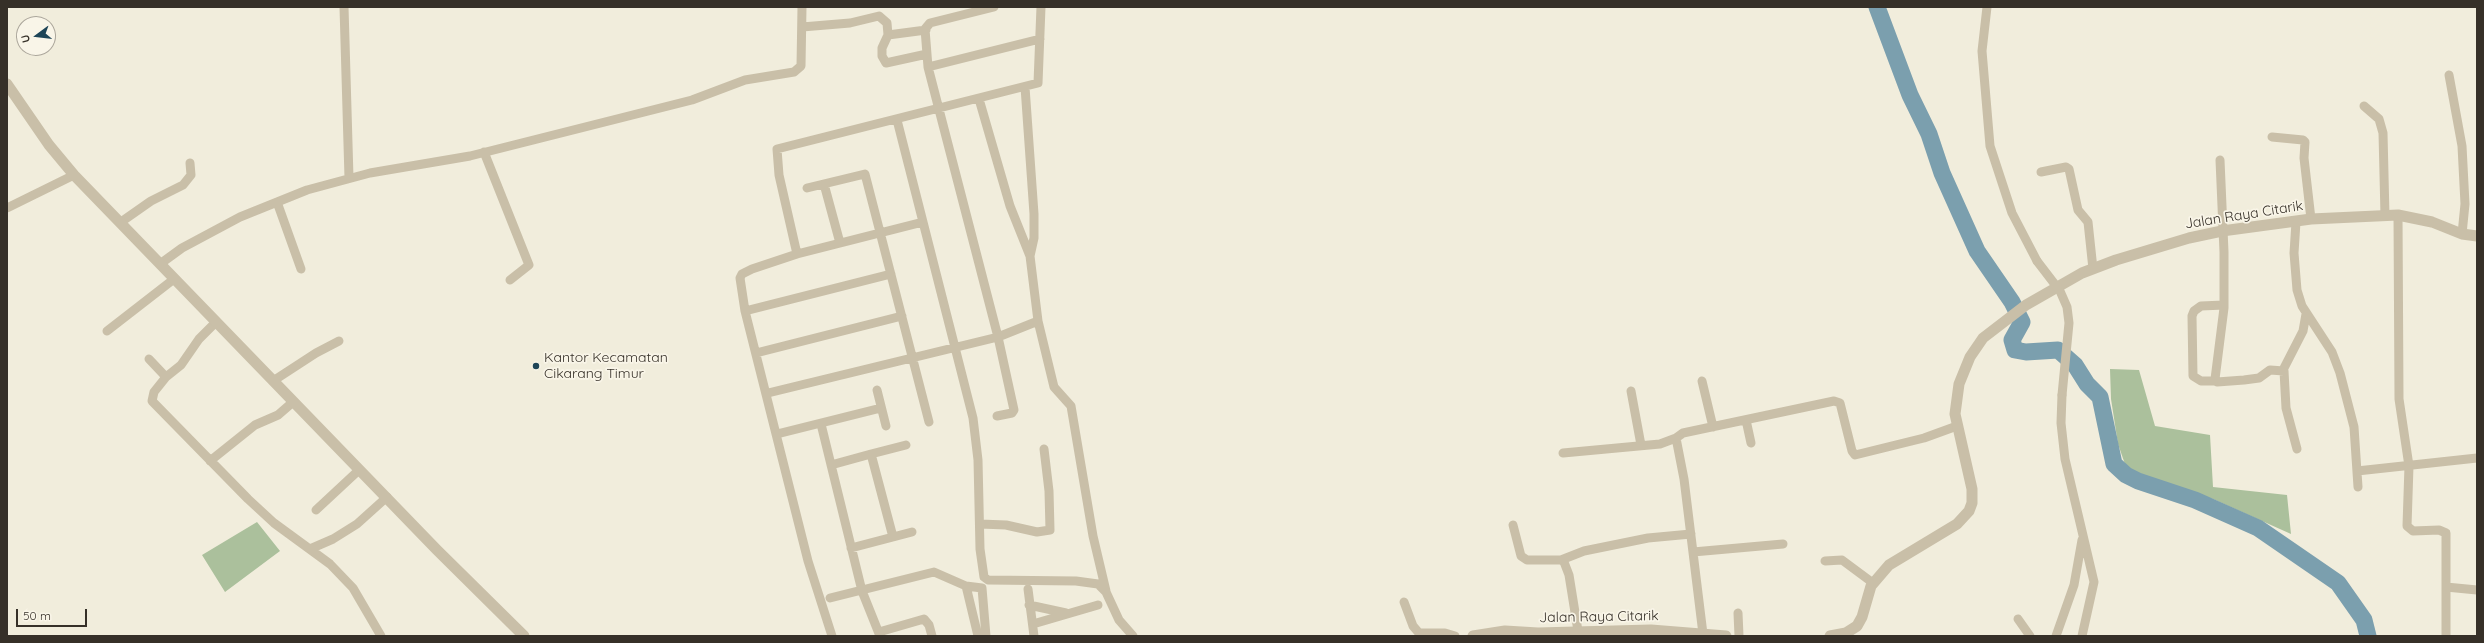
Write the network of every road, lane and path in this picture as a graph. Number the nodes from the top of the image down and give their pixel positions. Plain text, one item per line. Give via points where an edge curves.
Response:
1 (344, 7) edge
2 (802, 7) edge
3 (994, 7) edge
4 (1041, 7) edge
5 (1987, 7) edge
6 (971, 10) edge
7 (802, 27) junction
8 (926, 30) junction
9 (888, 35) junction
10 (1040, 39) junction
11 (927, 54) junction
12 (928, 67) junction
13 (2449, 75) dead end
14 (7, 84) edge
15 (1025, 87) junction
16 (979, 99) junction
17 (2364, 106) dead end
18 (938, 109) junction
19 (897, 120) junction
20 (2272, 137) dead end
21 (484, 152) junction
22 (2220, 160) dead end
23 (190, 163) dead end
24 (2041, 172) dead end
25 (74, 175) junction
26 (349, 178) junction
27 (824, 184) junction
28 (807, 188) dead end
29 (277, 202) junction
30 (7, 208) edge
31 (2398, 215) junction
32 (2385, 216) junction
33 (2311, 219) junction
34 (121, 222) junction
35 (923, 222) junction
36 (2296, 222) junction
37 (2222, 231) junction
38 (880, 232) junction
39 (2462, 234) junction
40 (2477, 236) edge
41 (840, 243) junction
42 (797, 254) junction
43 (1030, 256) junction
44 (160, 264) junction
45 (301, 269) dead end
46 (2093, 269) junction
47 (891, 274) junction
48 (174, 279) junction
49 (510, 280) dead end
50 (2224, 305) junction
51 (745, 311) junction
52 (2306, 314) junction
53 (902, 316) junction
54 (1038, 321) junction
55 (215, 323) junction
56 (107, 331) dead end
57 (998, 336) junction
58 (339, 340) dead end
59 (956, 348) junction
60 (756, 353) junction
61 (911, 357) junction
62 (149, 359) dead end
63 (2283, 370) junction
64 (166, 377) junction
65 (273, 381) junction
66 (1702, 381) dead end
67 (2215, 381) junction
68 (877, 390) dead end
69 (1631, 391) dead end
70 (768, 393) junction
71 (293, 402) junction
72 (881, 408) junction
73 (997, 416) dead end
74 (1746, 420) junction
75 (929, 422) dead end
76 (821, 424) junction
77 (886, 426) dead end
78 (1957, 426) junction
79 (1713, 427) junction
80 (777, 434) junction
81 (1676, 438) junction
82 (1751, 443) dead end
83 (906, 445) dead end
84 (1641, 445) junction
85 (1044, 449) dead end
86 (2297, 449) dead end
87 (1564, 453) dead end
88 (871, 454) junction
89 (2477, 458) edge
90 (210, 461) junction
91 (831, 464) junction
92 (2410, 466) junction
93 (359, 470) junction
94 (2357, 471) junction
95 (2358, 487) dead end
96 (387, 497) junction
97 (316, 510) dead end
98 (980, 524) junction
99 (1513, 524) dead end
100 (912, 532) dead end
101 (1691, 534) junction
102 (2083, 536) junction
103 (893, 537) junction
104 (1783, 544) dead end
105 (851, 548) junction
106 (310, 550) junction
107 (1694, 552) junction
108 (1560, 560) junction
109 (1825, 561) dead end
110 (1873, 583) junction
111 (966, 586) junction
112 (2446, 587) junction
113 (1028, 589) dead end
114 (2477, 590) edge
115 (862, 591) junction
116 (1106, 592) junction
117 (830, 598) dead end
118 (1404, 602) dead end
119 (1030, 605) junction
120 (1098, 605) dead end
121 (1738, 612) dead end
122 (1067, 614) junction
123 (2018, 619) dead end
124 (1033, 624) junction
125 (1578, 631) junction
126 (1596, 633) edge
127 (880, 634) edge
128 (1703, 634) junction
129 (1538, 635) edge
130 (382, 636) edge
131 (524, 636) edge
132 (832, 636) edge
133 (932, 636) edge
134 (978, 636) edge
135 (986, 636) edge
136 (1034, 636) edge
137 (1133, 636) edge
138 (1455, 636) edge
139 (1473, 636) edge
140 (1726, 636) edge
141 (1739, 636) edge
142 (1830, 636) edge
143 (2030, 636) edge
144 (2056, 636) edge
145 (2082, 636) edge
146 (2446, 636) edge

1 - 26 street
2 - 7 street
3 - 6 street
4 - 10 street
5 - 102 street, bridge via 1982,51 1990,146 2012,213 2037,260 2060,291 2067,307 2069,323 2061,423 2065,459
6 - 8 street via 930,23 926,25
7 - 9 street via 850,24 879,16 887,23
7 - 21 street via 801,66 794,72 745,80 692,100
8 - 9 street
8 - 11 street
9 - 11 street via 882,48 882,56 886,63
10 - 12 street
10 - 15 street via 1040,81
11 - 12 street
12 - 18 street
13 - 39 street via 2462,146
14 - 25 street via 41,134
15 - 16 street
15 - 43 street via 1034,214 1034,238
16 - 18 street
16 - 43 street via 1010,206
17 - 32 street via 2379,120 2383,133
18 - 19 street
18 - 57 street
19 - 35 street
19 - 42 street via 777,149 779,175
20 - 33 street via 2305,142 2304,158
21 - 26 street
21 - 49 street via 530,265
22 - 37 street
23 - 34 street via 191,175 183,185 151,201
24 - 46 street via 2066,167 2069,170 2078,210 2088,222
25 - 30 street
25 - 34 street
26 - 29 street
27 - 28 street
27 - 38 street via 865,174
27 - 41 street
29 - 44 street via 202,236
29 - 45 street
31 - 32 street, Jalan Raya Citarik
31 - 39 street, Jalan Raya Citarik via 2432,222
31 - 92 street via 2399,384
32 - 33 street, Jalan Raya Citarik
33 - 36 street, Jalan Raya Citarik
34 - 44 street
35 - 38 street
35 - 59 street
36 - 37 street, Jalan Raya Citarik
36 - 52 street via 2294,274 2299,298
37 - 46 street, Jalan Raya Citarik via 2149,249
37 - 50 street
38 - 41 street
38 - 47 street
39 - 40 street, Jalan Raya Citarik
41 - 42 street
42 - 51 street via 742,274 740,285
43 - 54 street
44 - 48 street
46 - 78 street, Jalan Raya Citarik via 2026,305 1983,338 1964,368 1956,400
47 - 51 street
47 - 53 street
48 - 55 street
48 - 56 street
50 - 67 street
50 - 67 street via 2201,306 2192,316 2193,376 2201,381
51 - 60 street
52 - 63 street via 2303,331
52 - 94 street via 2332,352 2340,373 2354,427
53 - 60 street
53 - 61 street
54 - 57 street
54 - 116 street via 1054,387 1071,406 1093,536
55 - 64 street via 199,339 181,365
55 - 65 street
57 - 59 street
57 - 73 street via 1014,410 1012,413
58 - 65 street
59 - 61 street
59 - 98 street via 973,418 978,460
60 - 70 street
61 - 70 street
61 - 75 street
62 - 64 street
63 - 67 street via 2267,371 2257,378
63 - 86 street via 2286,374 2286,408
64 - 90 street via 154,392 152,401
65 - 71 street
66 - 79 street
68 - 72 street
69 - 84 street
70 - 80 street
71 - 90 street via 278,415 255,425
71 - 93 street
72 - 76 street
72 - 77 street
74 - 78 street via 1837,402 1840,403 1855,455 1924,438
74 - 79 street
74 - 82 street
76 - 80 street
76 - 91 street
78 - 110 street via 1972,489 1969,511 1957,524 1896,560
79 - 81 street via 1683,433
80 - 132 street via 808,561
81 - 84 street via 1660,444
81 - 101 street
83 - 88 street
84 - 87 street
85 - 98 street via 1050,530 1037,532 1006,525
88 - 91 street
88 - 103 street
89 - 92 street
90 - 106 street via 274,523
91 - 105 street
92 - 94 street
92 - 112 street via 2407,526 2413,531 2445,531
93 - 96 street
93 - 97 street
94 - 95 street
96 - 106 street via 357,524
96 - 131 street
98 - 116 street via 982,571 985,579 1092,582
99 - 108 street via 1521,556 1527,560
100 - 103 street
101 - 107 street
101 - 108 street via 1648,538 1584,551
102 - 144 street via 2074,585
102 - 145 street via 2094,582
103 - 105 street
104 - 107 street
105 - 115 street
106 - 130 street via 330,564 353,588
107 - 128 street
108 - 125 street via 1564,562 1569,575
109 - 110 street via 1842,560
110 - 142 street via 1857,626
111 - 115 street via 934,572
111 - 134 street
111 - 135 street via 982,588
112 - 114 street
112 - 146 street
113 - 119 street
115 - 117 street
115 - 127 street
116 - 137 street via 1114,612
118 - 138 street via 1413,626 1419,633 1446,633
119 - 122 street
119 - 124 street
120 - 122 street
121 - 141 street
122 - 124 street
123 - 143 street
124 - 136 street
125 - 126 street, Jalan Raya Citarik
125 - 129 street, Jalan Raya Citarik
126 - 128 street, Jalan Raya Citarik via 1651,630
127 - 133 street via 924,620 929,625
128 - 140 street, Jalan Raya Citarik
129 - 139 street, Jalan Raya Citarik via 1505,631

